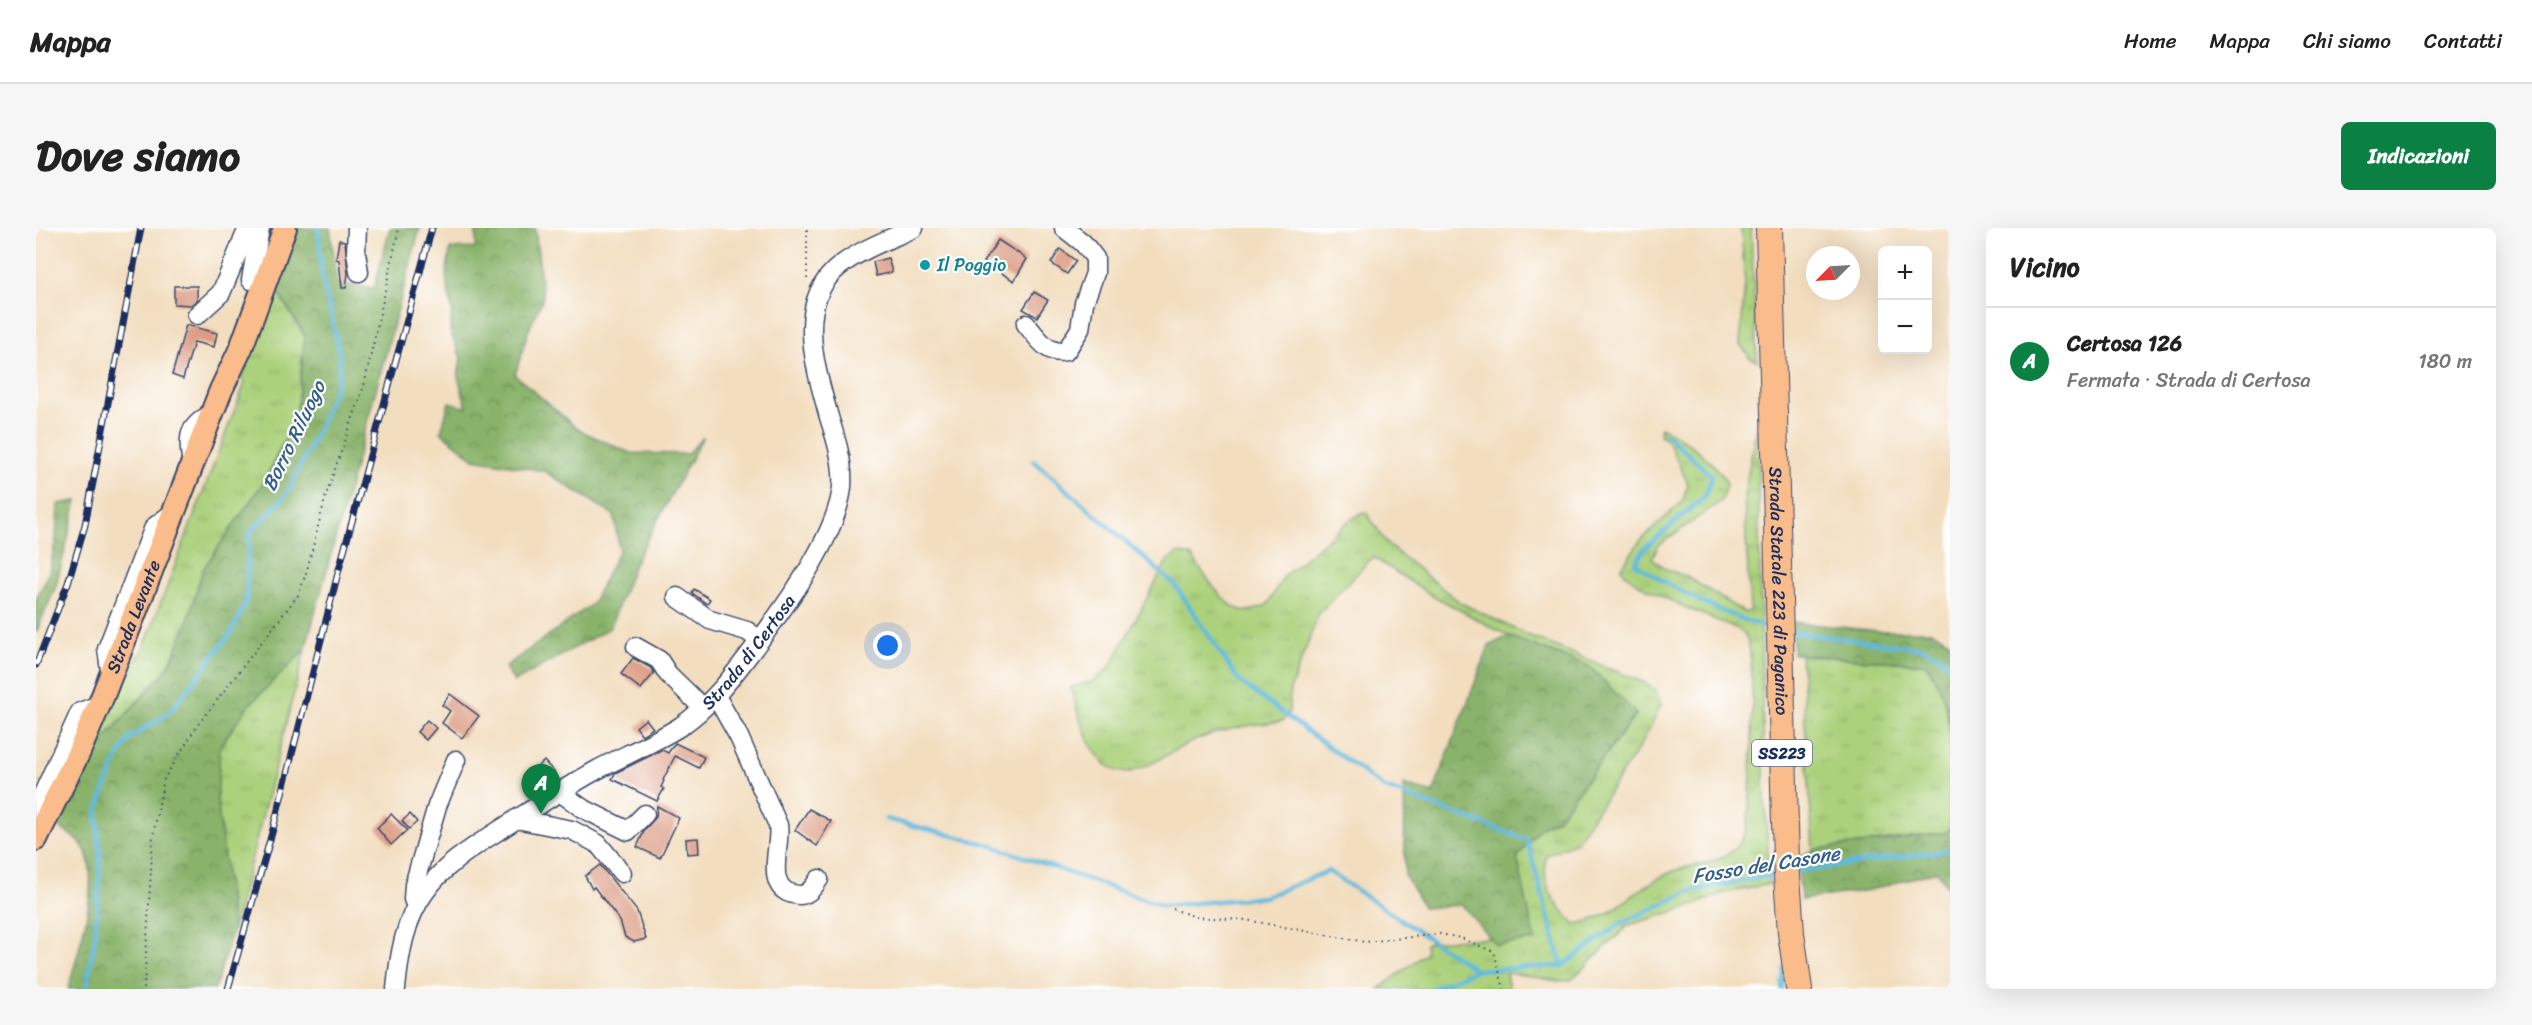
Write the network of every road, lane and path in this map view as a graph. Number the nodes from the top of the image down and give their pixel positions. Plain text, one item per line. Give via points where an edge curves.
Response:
1 (248, 228) edge
2 (261, 228) edge
3 (270, 228) edge
4 (285, 228) edge
5 (357, 228) edge
6 (399, 228) edge
7 (807, 228) edge
8 (914, 228) edge
9 (1064, 228) edge
10 (1769, 228) edge
11 (359, 272) dead end
12 (807, 279) dead end
13 (250, 280) junction
14 (197, 315) dead end
15 (1026, 324) dead end
16 (221, 390) junction
17 (677, 597) dead end
18 (760, 640) junction
19 (636, 647) dead end
20 (709, 702) junction
21 (456, 760) dead end
22 (561, 793) junction
23 (645, 814) dead end
24 (516, 819) junction
25 (40, 833) edge
26 (622, 873) dead end
27 (819, 879) dead end
28 (416, 906) junction
29 (1173, 909) dead end
30 (144, 989) edge
31 (396, 989) edge
32 (1504, 989) edge
33 (1799, 989) edge

1 - 14 street via 221,293
2 - 13 street
3 - 13 main road, Strada Levante
4 - 16 main road, Strada Levante via 241,348
5 - 11 street
6 - 30 path via 364,386 326,495 299,594 197,726 164,779 152,842
7 - 12 path
8 - 18 street, Strada di Certosa via 843,263 826,279 815,299 813,346 839,453 841,495 820,549
9 - 15 street via 1095,258 1095,273 1080,329 1061,353 1051,351
10 - 33 highway, Strada Statale 223 di Paganico / SS223 via 1786,861
13 - 16 main road, Strada Levante
16 - 25 main road, Strada Levante via 111,677
17 - 18 street via 710,620 747,631
18 - 20 street, Strada di Certosa
19 - 20 street via 659,660 668,674
20 - 22 street, Strada di Certosa via 674,730 592,772
20 - 27 street via 739,737 778,825 780,836 774,868 785,891 802,895 810,892
21 - 28 street via 437,806 414,885
22 - 23 street via 628,831
22 - 24 street, Strada di Certosa
24 - 26 street via 572,830 598,844
24 - 28 street, Strada di Certosa via 450,865
28 - 31 street, Strada di Certosa via 405,935
29 - 32 path via 1196,916 1246,920 1365,942 1440,934 1461,938 1494,952

